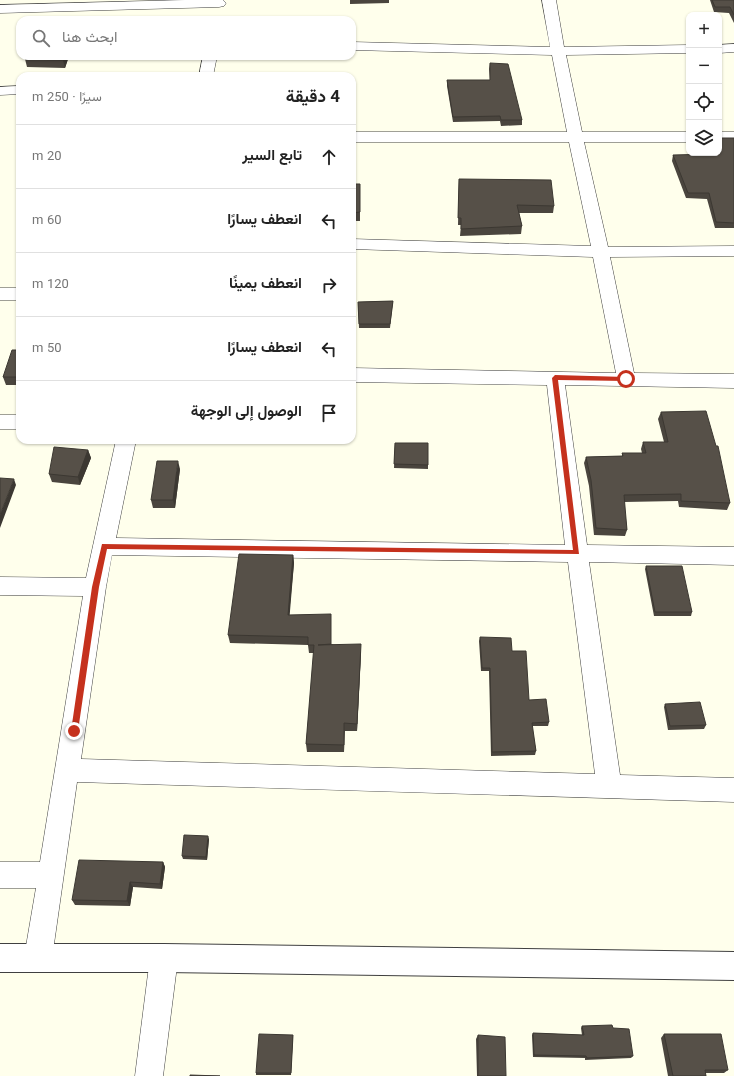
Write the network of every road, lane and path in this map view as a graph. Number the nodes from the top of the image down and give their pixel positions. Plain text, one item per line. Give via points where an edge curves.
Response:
1 (549, 0) edge
2 (218, 6) edge
3 (0, 10) edge
4 (356, 46) edge
5 (734, 48) edge
6 (686, 49) edge
7 (722, 49) edge
8 (558, 51) junction
9 (209, 60) edge
10 (207, 72) edge
11 (356, 137) edge
12 (575, 137) junction
13 (686, 137) edge
14 (722, 137) edge
15 (734, 137) edge
16 (356, 244) edge
17 (734, 251) edge
18 (600, 252) junction
19 (0, 294) edge
20 (16, 294) edge
21 (356, 375) edge
22 (555, 378) junction
23 (626, 379) junction
24 (734, 381) edge
25 (0, 422) edge
26 (16, 422) edge
27 (125, 444) edge
28 (104, 546) junction
29 (577, 553) junction
30 (734, 556) edge
31 (0, 586) edge
32 (95, 587) junction
33 (68, 770) junction
34 (608, 786) junction
35 (734, 790) edge
36 (0, 875) edge
37 (51, 875) junction
38 (0, 958) edge
39 (38, 958) junction
40 (164, 958) junction
41 (734, 966) edge
42 (148, 1076) edge

1 - 8 street
2 - 3 street
4 - 8 street
5 - 7 street
6 - 8 street
8 - 12 street
9 - 10 street
11 - 12 street
12 - 13 street
12 - 18 street
14 - 15 street
16 - 18 street
17 - 18 street
18 - 23 street
19 - 20 street
21 - 22 street
22 - 23 street
22 - 29 street
23 - 24 street
25 - 26 street
27 - 28 street
28 - 29 street
28 - 32 street
29 - 30 street
29 - 34 street
31 - 32 street
32 - 33 street
33 - 34 street
33 - 37 street
34 - 35 street
36 - 37 street
37 - 39 street
38 - 39 street
39 - 40 street
40 - 41 street
40 - 42 street

